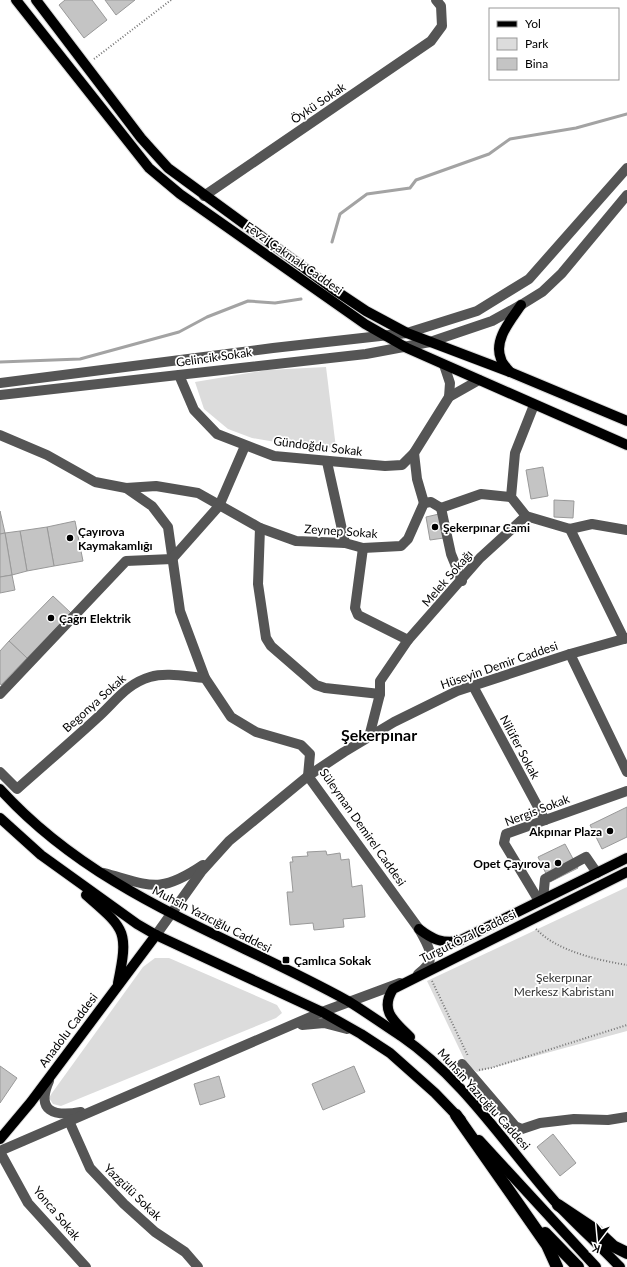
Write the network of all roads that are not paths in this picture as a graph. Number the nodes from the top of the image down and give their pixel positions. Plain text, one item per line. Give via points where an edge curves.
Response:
1 (16, 0) edge
2 (36, 0) edge
3 (436, 0) edge
4 (627, 168) edge
5 (627, 195) edge
6 (204, 196) junction
7 (521, 305) junction
8 (407, 333) junction
9 (384, 335) junction
10 (430, 342) junction
11 (407, 348) junction
12 (444, 365) junction
13 (510, 372) junction
14 (179, 375) junction
15 (479, 380) junction
16 (0, 383) edge
17 (0, 395) edge
18 (449, 397) junction
19 (534, 405) junction
20 (627, 421) edge
21 (0, 435) edge
22 (627, 445) edge
23 (245, 446) junction
24 (414, 453) junction
25 (327, 462) junction
26 (126, 488) junction
27 (512, 497) junction
28 (424, 502) junction
29 (219, 506) junction
30 (441, 508) junction
31 (526, 516) junction
32 (260, 528) junction
33 (570, 529) junction
34 (627, 530) edge
35 (345, 543) junction
36 (362, 548) junction
37 (172, 559) junction
38 (462, 581) junction
39 (626, 638) edge
40 (408, 640) junction
41 (570, 654) junction
42 (205, 678) junction
43 (473, 686) junction
44 (0, 694) edge
45 (380, 694) junction
46 (369, 737) junction
47 (0, 772) edge
48 (627, 772) edge
49 (308, 776) junction
50 (0, 789) edge
51 (627, 791) edge
52 (285, 794) junction
53 (324, 798) junction
54 (0, 818) edge
55 (544, 820) junction
56 (41, 855) junction
57 (627, 858) edge
58 (212, 859) junction
59 (99, 872) junction
60 (627, 872) edge
61 (598, 873) junction
62 (541, 900) junction
63 (171, 914) junction
64 (419, 929) junction
65 (156, 935) junction
66 (411, 979) junction
67 (117, 986) junction
68 (349, 1002) junction
69 (322, 1012) junction
70 (286, 1028) junction
71 (361, 1034) junction
72 (425, 1053) junction
73 (465, 1061) road end
74 (51, 1075) junction
75 (97, 1109) junction
76 (456, 1115) junction
77 (627, 1117) edge
78 (69, 1121) junction
79 (0, 1139) edge
80 (0, 1151) edge
81 (558, 1204) junction
82 (525, 1212) junction
83 (627, 1253) edge
84 (86, 1267) edge
85 (198, 1267) edge
86 (557, 1267) edge
87 (578, 1267) edge
88 (596, 1267) edge
89 (620, 1267) edge

1 - 9 main road, Fevzi Çakmak Caddesi via 149,168 180,194
2 - 6 main road, Fevzi Çakmak Caddesi via 156,157
3 - 6 street, Öykü Sokak via 440,6 442,26 431,41
4 - 8 street, Gelincik Sokak via 528,279 478,310
5 - 7 street, Gelincik Sokak via 562,273 542,292
6 - 8 main road, Fevzi Çakmak Caddesi via 333,289 366,311
7 - 10 street, Gelincik Sokak via 492,321
7 - 13 main road via 504,330 499,343 501,359
8 - 9 street, Gelincik Sokak
8 - 10 main road, Fevzi Çakmak Caddesi
9 - 11 main road, Fevzi Çakmak Caddesi
9 - 16 street, Gelincik Sokak
10 - 11 street, Gelincik Sokak
10 - 13 main road, Fevzi Çakmak Caddesi
11 - 12 main road, Fevzi Çakmak Caddesi
11 - 14 street, Gelincik Sokak
12 - 15 main road, Fevzi Çakmak Caddesi
12 - 18 street via 450,383
13 - 20 main road, Fevzi Çakmak Caddesi
14 - 17 street, Gelincik Sokak
14 - 23 street, Gündoğdu Sokak via 194,410 218,434
15 - 18 street
15 - 19 main road, Fevzi Çakmak Caddesi
18 - 24 street, Gündoğdu Sokak
19 - 22 main road, Fevzi Çakmak Caddesi
19 - 27 street via 515,452
21 - 26 street, Süleyman Demirel Caddesi via 47,456 95,482
23 - 25 street, Gündoğdu Sokak via 274,456
23 - 29 street
24 - 25 street, Gündoğdu Sokak via 402,465
24 - 28 street via 417,479
25 - 35 street
26 - 29 street, Zeynep Sokak via 156,486 198,493
26 - 37 street, Süleyman Demirel Caddesi via 152,506 168,527
27 - 30 street via 481,494
27 - 31 street
28 - 30 street via 431,502
28 - 36 street, Zeynep Sokak via 408,539 402,546
29 - 32 street, Zeynep Sokak
29 - 37 street
30 - 38 street via 451,554
31 - 33 street
31 - 38 street, Melek Sokağı via 480,558
32 - 35 street, Zeynep Sokak via 300,542
32 - 45 street via 258,584 266,638 271,646 316,685
33 - 34 street via 592,524
33 - 39 street
35 - 36 street, Zeynep Sokak
36 - 40 street via 355,608 358,615
37 - 42 street, Süleyman Demirel Caddesi via 180,611
37 - 44 street via 126,561
38 - 40 street, Melek Sokağı
39 - 41 street, Hüseyin Demir Caddesi
40 - 45 street, Melek Sokağı via 380,681
41 - 43 street, Hüseyin Demir Caddesi
41 - 48 street
42 - 47 street, Begonya Sokak via 152,677 135,682 17,789
42 - 49 street, Süleyman Demirel Caddesi via 231,717 256,732 301,745 310,754
43 - 46 street, Hüseyin Demir Caddesi via 433,702
43 - 55 street, Nilüfer Sokak
45 - 46 street, Melek Sokağı
46 - 49 street, Hüseyin Demir Caddesi
49 - 52 street, Hüseyin Demir Caddesi
49 - 53 street, Süleyman Demirel Caddesi
50 - 59 main road, Muhsin Yazıcığlu Caddesi via 32,822
51 - 55 street, Nergis Sokak
52 - 53 street via 296,788 308,787
52 - 58 street, Hüseyin Demir Caddesi
53 - 64 street, Süleyman Demirel Caddesi
54 - 56 main road
55 - 62 street, Nergis Sokak via 506,834 504,843
56 - 65 main road
56 - 67 main road via 119,926 124,947
57 - 61 main road, Turgut Özal Caddesi
58 - 59 street via 185,877 157,886
58 - 63 street, Hüseyin Demir Caddesi
59 - 63 main road, Muhsin Yazıcığlu Caddesi
60 - 66 main road, Turgut Özal Caddesi
61 - 62 main road, Turgut Özal Caddesi
61 - 62 street via 586,857 545,879
62 - 64 main road, Turgut Özal Caddesi via 458,941 442,942 429,937
63 - 65 street, Hüseyin Demir Caddesi
63 - 68 main road, Muhsin Yazıcığlu Caddesi
64 - 66 street, Süleyman Demirel Caddesi via 430,950 430,960 426,968
65 - 67 main road, Anadolu Caddesi
65 - 69 main road
66 - 68 street
66 - 72 main road, Turgut Özal Caddesi via 393,989 389,995 387,1011
67 - 74 main road, Anadolu Caddesi
68 - 69 street
68 - 72 main road, Muhsin Yazıcığlu Caddesi
69 - 70 street
69 - 71 main road
70 - 71 street via 324,1023
70 - 75 street
71 - 76 main road via 390,1053
72 - 81 main road, Muhsin Yazıcığlu Caddesi via 464,1093
73 - 77 street via 515,1126 522,1129 540,1123 574,1119 608,1120
74 - 75 street via 43,1098 48,1108 60,1114
74 - 79 main road, Anadolu Caddesi
75 - 78 street
76 - 82 highway
76 - 88 main road
78 - 80 street
78 - 85 street, Yazgülü Sokak via 90,1168 124,1204 155,1232 184,1252
80 - 84 street, Yonca Sokak via 28,1203
81 - 83 highway via 613,1246
81 - 89 main road, Muhsin Yazıcığlu Caddesi
82 - 86 highway via 547,1245
82 - 87 highway

